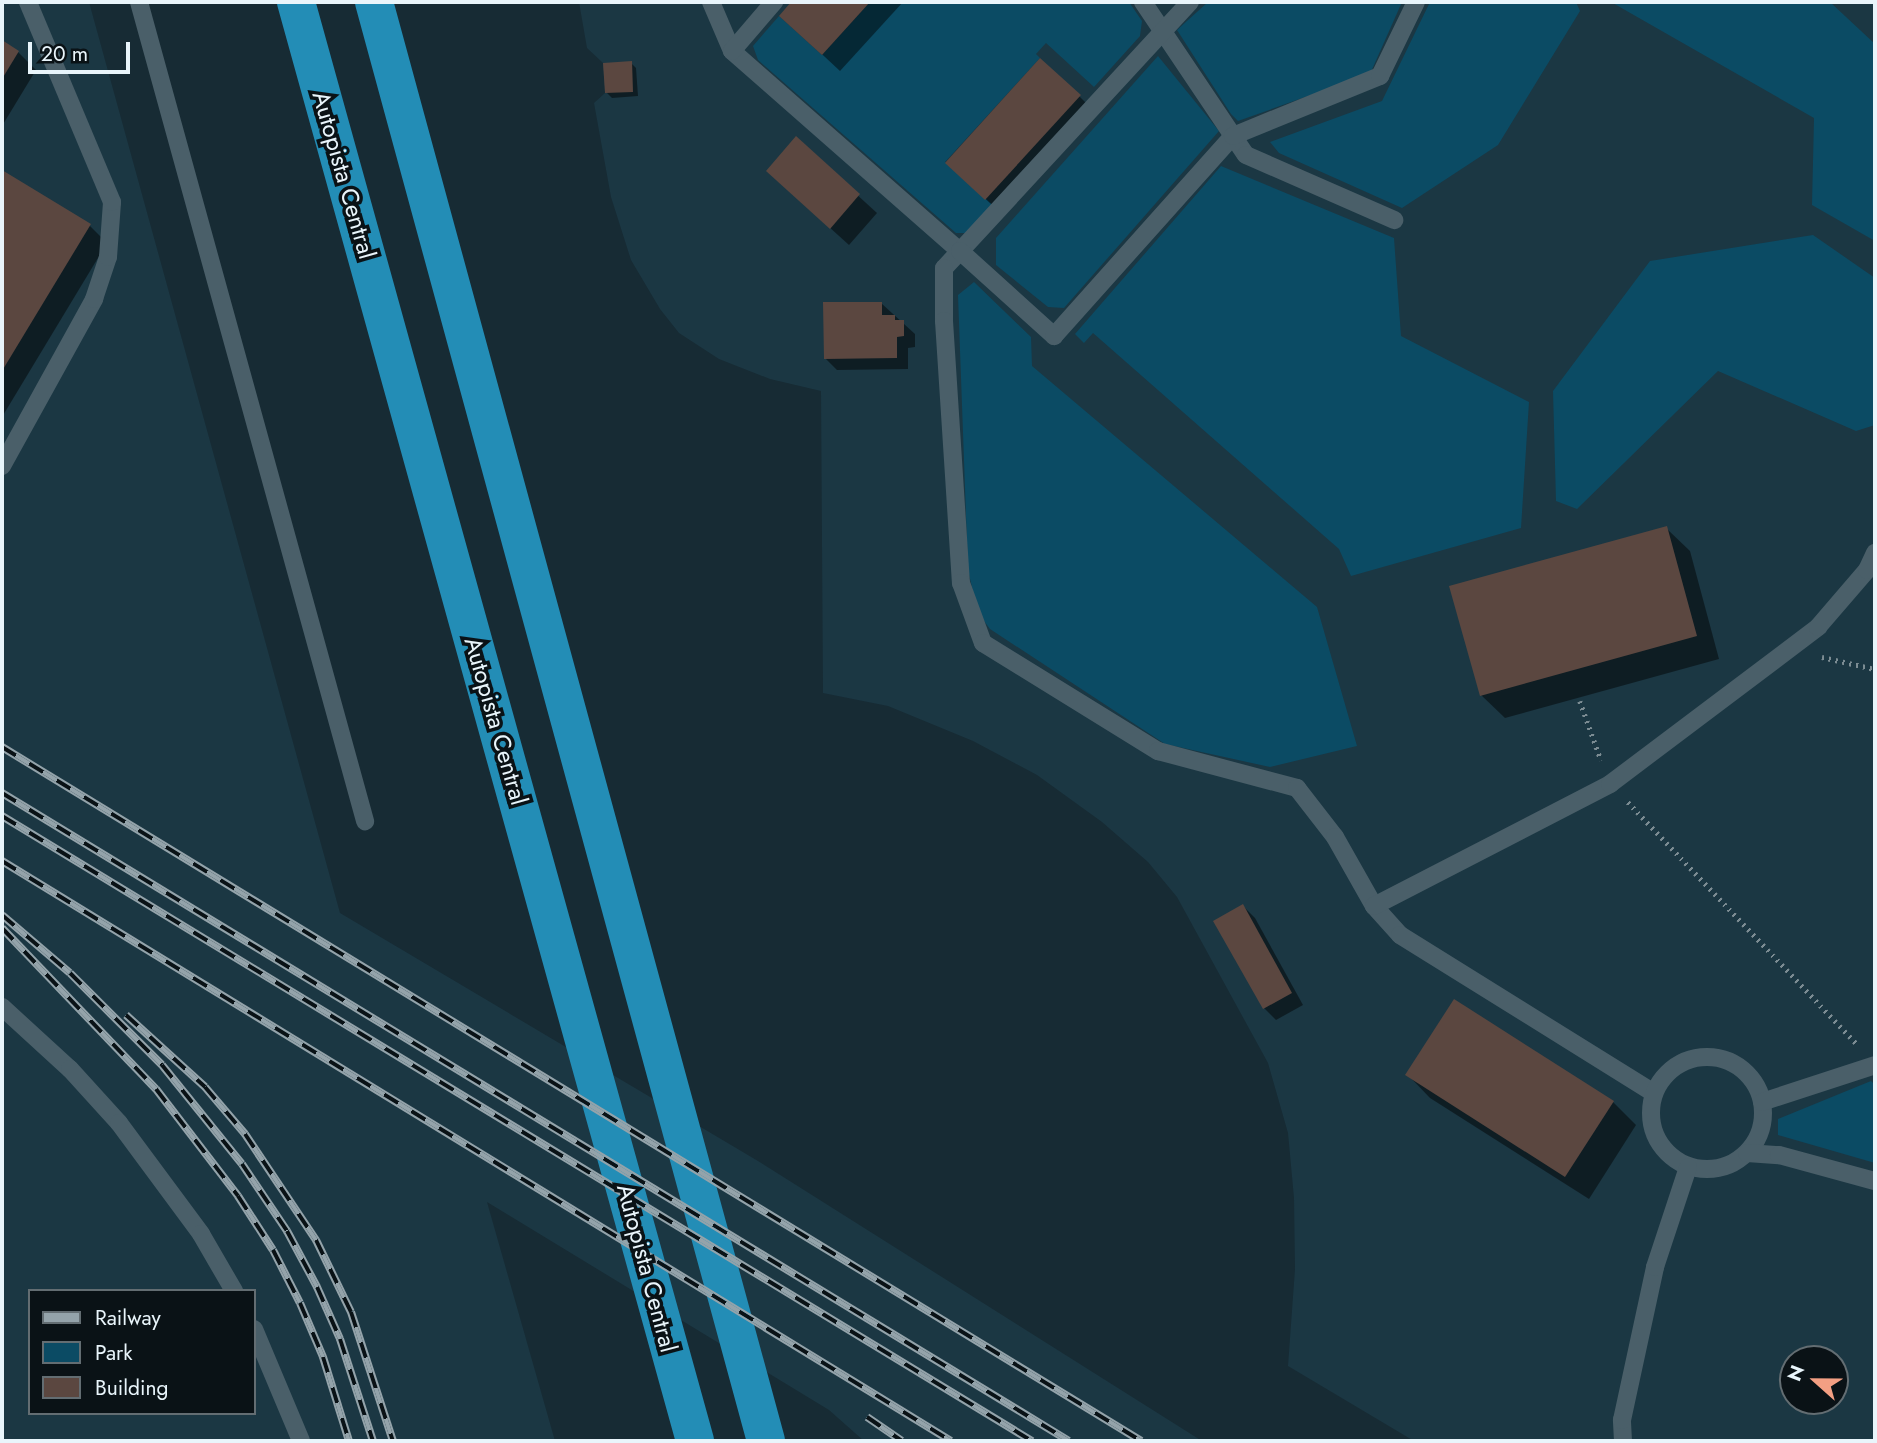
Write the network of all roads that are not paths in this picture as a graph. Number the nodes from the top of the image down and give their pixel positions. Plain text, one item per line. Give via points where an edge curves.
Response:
1 (28, 2) edge
2 (139, 2) edge
3 (296, 2) edge
4 (374, 2) edge
5 (711, 2) edge
6 (775, 2) edge
7 (1143, 2) edge
8 (1190, 2) edge
9 (1416, 2) edge
10 (1162, 31) junction
11 (732, 51) junction
12 (1233, 136) junction
13 (1394, 220) dead end
14 (960, 251) junction
15 (2, 466) edge
16 (1875, 554) edge
17 (365, 821) dead end
18 (1374, 906) junction
19 (2, 1007) edge
20 (1871, 1059) edge
21 (1654, 1093) junction
22 (1762, 1102) junction
23 (1747, 1153) junction
24 (1688, 1167) junction
25 (1875, 1181) edge
26 (233, 1289) edge
27 (256, 1334) edge
28 (300, 1441) edge
29 (695, 1441) edge
30 (766, 1441) edge
31 (1623, 1441) edge

1 - 15 lane via 112,202 108,257 94,299
2 - 17 lane
3 - 29 highway, Autopista Central
4 - 30 highway
5 - 11 lane
6 - 11 lane
7 - 10 lane
8 - 10 lane
9 - 12 lane via 1380,76
10 - 12 lane
10 - 14 lane
11 - 14 lane
12 - 13 lane via 1246,155
12 - 14 lane via 1054,336
14 - 18 lane via 944,268 944,321 961,583 983,643 1158,751 1297,788 1335,837
16 - 18 lane via 1867,570 1818,627 1610,784
18 - 21 lane via 1400,935
19 - 26 lane via 70,1069 119,1123 172,1191
20 - 22 lane
21 - 22 lane via 1666,1074 1682,1062 1705,1056 1724,1059 1745,1071
21 - 24 lane via 1650,1112 1660,1144
22 - 23 lane via 1763,1122
23 - 24 lane via 1731,1164 1706,1170
23 - 25 lane via 1779,1155
24 - 31 lane via 1655,1267 1622,1420
27 - 28 lane

